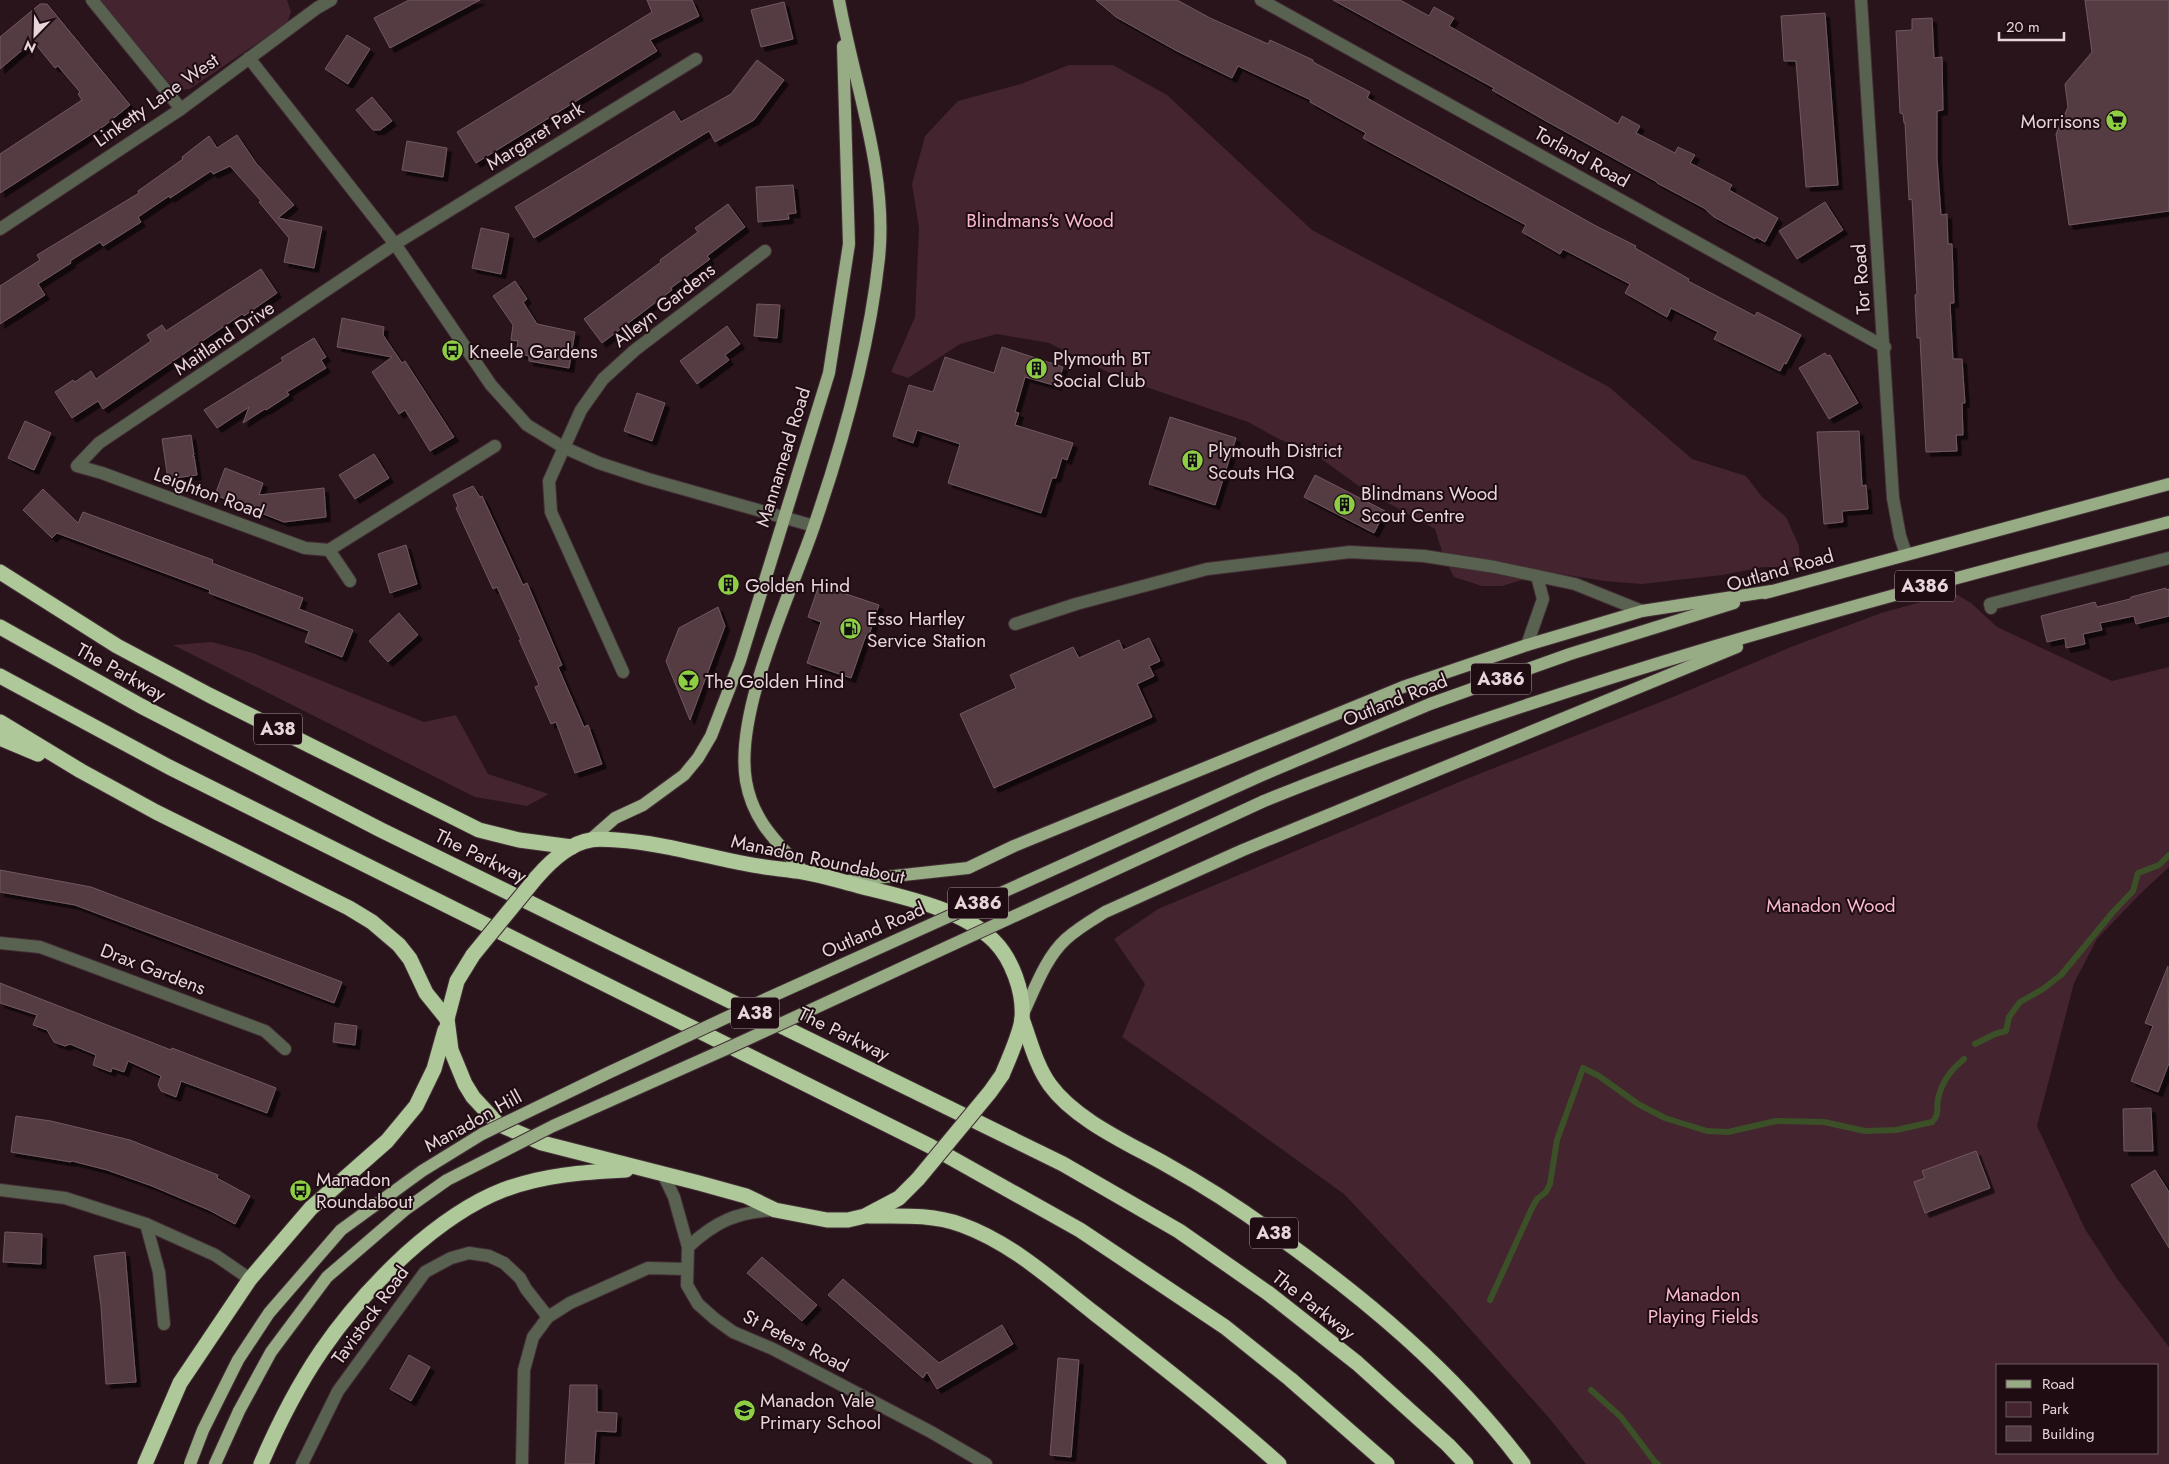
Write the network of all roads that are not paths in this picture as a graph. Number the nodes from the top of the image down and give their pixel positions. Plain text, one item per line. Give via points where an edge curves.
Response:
1 (92, 0) edge
2 (331, 0) edge
3 (839, 0) edge
4 (1861, 0) edge
5 (1266, 1) edge
6 (314, 4) edge
7 (842, 19) junction
8 (249, 58) junction
9 (696, 59) dead end
10 (181, 108) junction
11 (0, 229) edge
12 (395, 244) junction
13 (765, 251) dead end
14 (1885, 346) junction
15 (495, 446) dead end
16 (562, 447) junction
17 (77, 466) joint
18 (2169, 484) edge
19 (784, 519) junction
20 (2169, 522) edge
21 (814, 526) junction
22 (329, 550) junction
23 (1906, 554) junction
24 (2169, 558) edge
25 (0, 572) edge
26 (1537, 576) junction
27 (350, 581) dead end
28 (1772, 591) junction
29 (1992, 608) dead end
30 (1642, 611) junction
31 (1798, 622) junction
32 (1015, 624) dead end
33 (0, 627) edge
34 (1527, 645) junction
35 (623, 672) dead end
36 (0, 676) edge
37 (0, 722) edge
38 (0, 738) edge
39 (81, 771) junction
40 (590, 840) junction
41 (572, 847) junction
42 (804, 872) junction
43 (843, 882) junction
44 (0, 943) edge
45 (1022, 1017) junction
46 (447, 1020) junction
47 (697, 1032) joint
48 (285, 1049) dead end
49 (643, 1169) junction
50 (663, 1174) junction
51 (0, 1190) edge
52 (775, 1210) junction
53 (865, 1216) junction
54 (146, 1224) junction
55 (688, 1247) junction
56 (686, 1269) junction
57 (250, 1279) junction
58 (548, 1317) junction
59 (164, 1324) dead end
60 (146, 1464) edge
61 (190, 1464) edge
62 (216, 1464) edge
63 (261, 1464) edge
64 (302, 1464) edge
65 (522, 1464) edge
66 (986, 1464) edge
67 (1279, 1464) edge
68 (1387, 1464) edge
69 (1466, 1464) edge
70 (1523, 1464) edge

1 - 10 street
2 - 6 street, Linketty Lane West
3 - 7 main road, Mannamead Road
4 - 14 street, Tor Road
5 - 14 street, Torland Road
6 - 8 street, Linketty Lane West
7 - 19 main road, Mannamead Road via 849,244 829,373
7 - 21 main road, Mannamead Road via 869,135 880,218 879,256 857,386
8 - 10 street, Linketty Lane West
8 - 12 street
9 - 12 street, Margaret Park
10 - 11 street, Linketty Lane West
12 - 16 street via 490,385 527,424
12 - 17 street, Maitland Drive via 99,443
13 - 16 street, Alleyn Gardens via 635,350 603,379 581,410
14 - 23 street, Tor Road via 1894,498
15 - 22 street
16 - 19 street via 640,477
16 - 35 street via 549,480 551,512
17 - 22 street, Leighton Road via 305,548
18 - 23 main road, Outland Road / A386
19 - 21 street
19 - 40 main road, Mannamead Road via 740,661 707,744 684,776 643,805 615,818
20 - 31 main road, A386
21 - 42 main road, Mannamead Road via 761,675 745,740 744,760 747,787 755,813
22 - 27 street
23 - 28 main road, Outland Road / A386
24 - 29 street via 1990,604
25 - 41 highway, A38 via 117,646 479,830 519,840
26 - 30 street via 1574,584
26 - 32 street via 1424,556 1350,552 1207,569
26 - 34 street via 1543,599
28 - 30 main road
28 - 47 main road, Outland Road / A386, bridge via 1570,654 1440,701 1260,776
30 - 34 main road
31 - 45 main road via 1243,850 1105,912 1084,924 1054,954
31 - 62 main road, Manadon Hill / A386, bridge via 1581,686 1348,767 1264,801 492,1156 447,1180 406,1209 327,1278 271,1352 239,1411
33 - 69 highway, The Parkway / A38 via 141,706 381,830 1063,1164 1179,1231 1268,1293 1356,1363
34 - 43 main road via 1403,687 1014,846 968,868
36 - 68 highway, A38 via 169,767 930,1146 1080,1230 1224,1327 1290,1379
37 - 39 highway
38 - 39 highway
39 - 46 highway via 372,922 410,959 426,993
40 - 41 highway, Manadon Roundabout
40 - 42 highway, Manadon Roundabout via 648,844
41 - 46 highway, Manadon Roundabout, bridge via 543,870 473,955 457,981
42 - 43 highway, Manadon Roundabout
43 - 45 highway, Manadon Roundabout via 947,912 994,941 1014,975
44 - 48 street, Drax Gardens via 40,947 111,972 265,1032
45 - 53 highway, Manadon Roundabout, bridge via 1009,1059 990,1092 918,1180 899,1198
45 - 70 highway, A38 via 1043,1072 1060,1096 1087,1118 1191,1178 1270,1230 1350,1289 1461,1390
46 - 49 highway, Manadon Roundabout via 451,1050 464,1084 498,1124 542,1143
46 - 57 highway via 426,1087 403,1125 311,1208
47 - 61 main road, Manadon Hill / A386, bridge via 482,1134 422,1171 341,1230 268,1313 238,1360 202,1430
49 - 50 highway, Manadon Roundabout
49 - 63 highway via 552,1176 523,1184 483,1199 437,1228 391,1268 334,1330 286,1408
50 - 52 highway, Manadon Roundabout via 746,1196
50 - 55 street, St Peters Road via 674,1197
51 - 54 street via 65,1198
52 - 53 highway, Manadon Roundabout via 827,1220
52 - 55 street via 732,1216
53 - 67 highway via 943,1220 961,1224 997,1241 1150,1356
54 - 57 street via 215,1256
54 - 59 street via 159,1272
55 - 56 street, St Peters Road
56 - 58 street via 648,1268
56 - 66 street, St Peters Road via 687,1285 698,1304 734,1332 773,1349
57 - 60 highway via 180,1383
58 - 64 street, Tavistock Road via 520,1278 504,1263 489,1256 469,1253 424,1272 338,1391
58 - 65 street via 533,1337 524,1370

